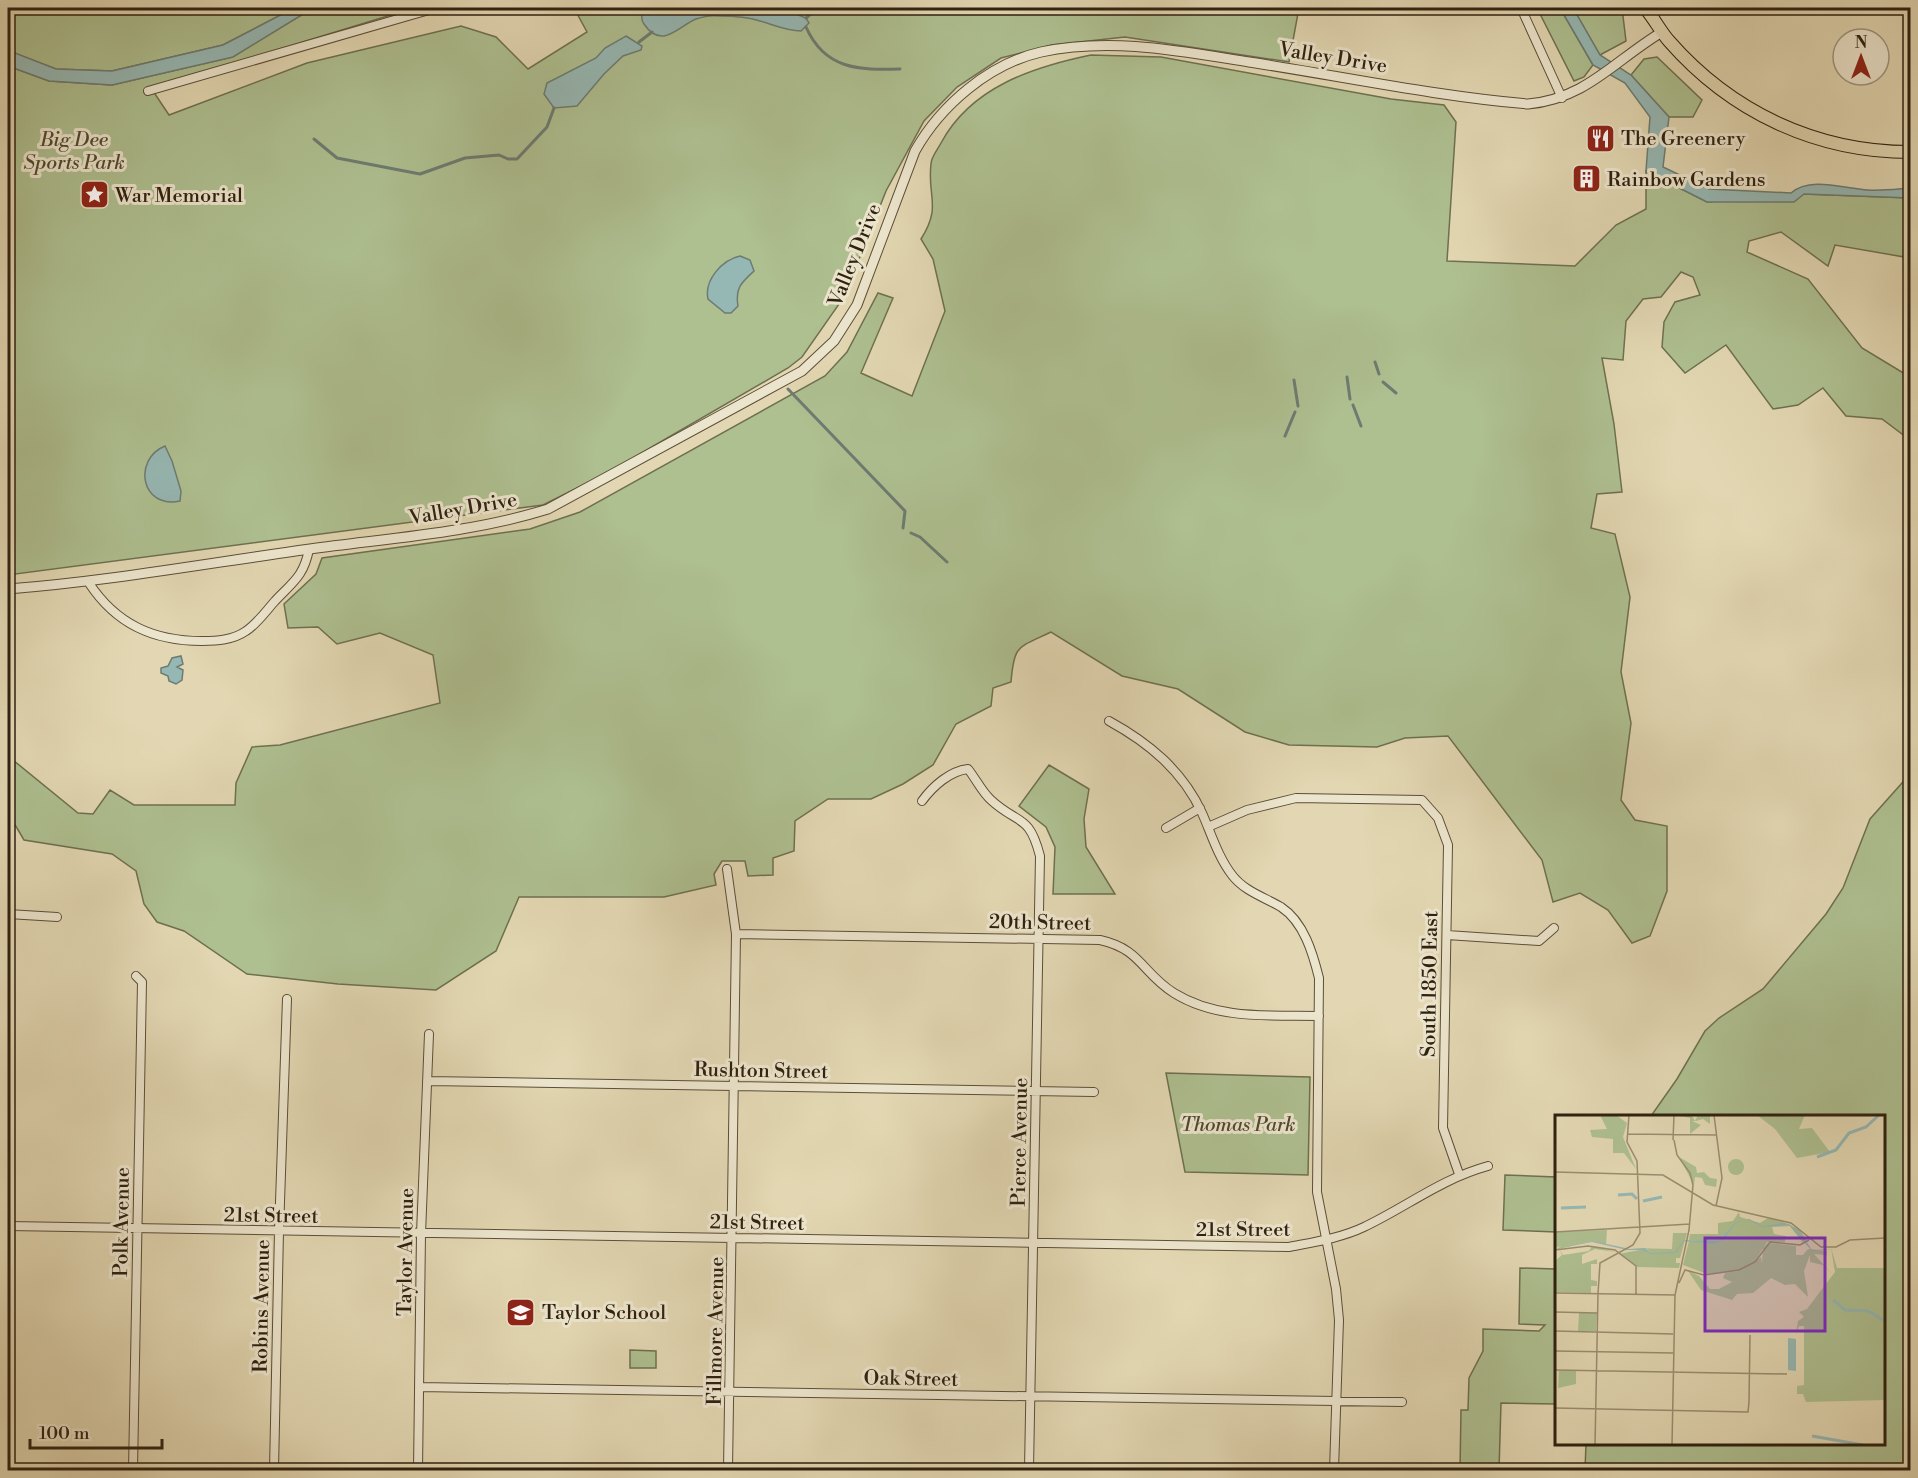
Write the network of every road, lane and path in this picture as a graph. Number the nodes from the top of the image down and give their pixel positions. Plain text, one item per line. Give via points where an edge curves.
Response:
1 (436, 8) edge
2 (1521, 8) edge
3 (1645, 8) edge
4 (1662, 32) junction
5 (148, 90) dead end
6 (1562, 98) junction
7 (1911, 152) edge
8 (309, 549) junction
9 (89, 583) junction
10 (8, 589) edge
11 (1109, 721) dead end
12 (922, 801) dead end
13 (1200, 808) junction
14 (1208, 827) junction
15 (1166, 828) dead end
16 (727, 869) dead end
17 (8, 914) edge
18 (57, 917) dead end
19 (1554, 928) dead end
20 (736, 934) junction
21 (1447, 935) junction
22 (1039, 939) junction
23 (136, 976) dead end
24 (287, 999) dead end
25 (1319, 1016) junction
26 (429, 1034) dead end
27 (427, 1081) junction
28 (736, 1086) junction
29 (1036, 1091) junction
30 (1095, 1092) dead end
31 (1488, 1166) dead end
32 (1459, 1174) junction
33 (8, 1226) edge
34 (137, 1229) junction
35 (279, 1231) junction
36 (421, 1234) junction
37 (734, 1239) junction
38 (1326, 1240) junction
39 (1033, 1243) junction
40 (419, 1386) junction
41 (730, 1392) junction
42 (1030, 1396) junction
43 (1336, 1401) junction
44 (1402, 1402) dead end
45 (133, 1470) edge
46 (274, 1470) edge
47 (418, 1470) edge
48 (728, 1470) edge
49 (1029, 1470) edge
50 (1334, 1470) edge

1 - 5 street
2 - 6 street
3 - 4 main road
4 - 6 street, Valley Drive via 1597,80
4 - 7 main road via 1715,87 1763,117 1840,144
6 - 8 street, Valley Drive via 1508,103 1156,47 1082,46 1040,52 1002,67 970,87 926,131 857,305 834,341 802,371 548,508 507,522
8 - 9 street, Valley Drive
8 - 9 street via 306,569 246,631 222,641 158,637 102,602
9 - 10 street, Valley Drive
11 - 13 street via 1160,755
12 - 22 street, Pierce Avenue via 958,770 968,769 989,798 1022,820 1036,841 1040,856
13 - 14 street
13 - 15 street
14 - 21 street, South 1850 East via 1246,810 1296,798 1422,800 1438,818 1448,845
14 - 25 street via 1232,875 1247,889 1283,909 1299,926 1319,978
16 - 20 street, Fillmore Avenue
17 - 18 street
19 - 21 street via 1539,941
20 - 22 street, 20th Street
20 - 28 street, Fillmore Avenue
21 - 32 street, South 1850 East via 1443,1128
22 - 25 street, 20th Street via 1100,940 1121,945 1173,993 1220,1012
22 - 29 street, Pierce Avenue
23 - 34 street, Polk Avenue via 142,982
24 - 35 street, Robins Avenue
25 - 38 street via 1317,1192
26 - 27 street, Taylor Avenue
27 - 28 street, Rushton Street
27 - 36 street, Taylor Avenue
28 - 29 street, Rushton Street
28 - 37 street, Fillmore Avenue
29 - 30 street, Rushton Street
29 - 39 street, Pierce Avenue
31 - 32 street, 21st Street
32 - 38 street, 21st Street via 1363,1227
33 - 34 street, 21st Street
34 - 35 street, 21st Street
34 - 45 street, Polk Avenue
35 - 36 street, 21st Street
35 - 46 street, Robins Avenue
36 - 37 street, 21st Street
36 - 40 street, Taylor Avenue
37 - 39 street, 21st Street
37 - 41 street, Fillmore Avenue
38 - 39 street, 21st Street via 1289,1247
38 - 43 street via 1339,1320
39 - 42 street, Pierce Avenue
40 - 41 street, Oak Street
40 - 47 street, Taylor Avenue
41 - 42 street, Oak Street
41 - 48 street, Fillmore Avenue
42 - 43 street, Oak Street
42 - 49 street, Pierce Avenue
43 - 44 street, Oak Street
43 - 50 street

